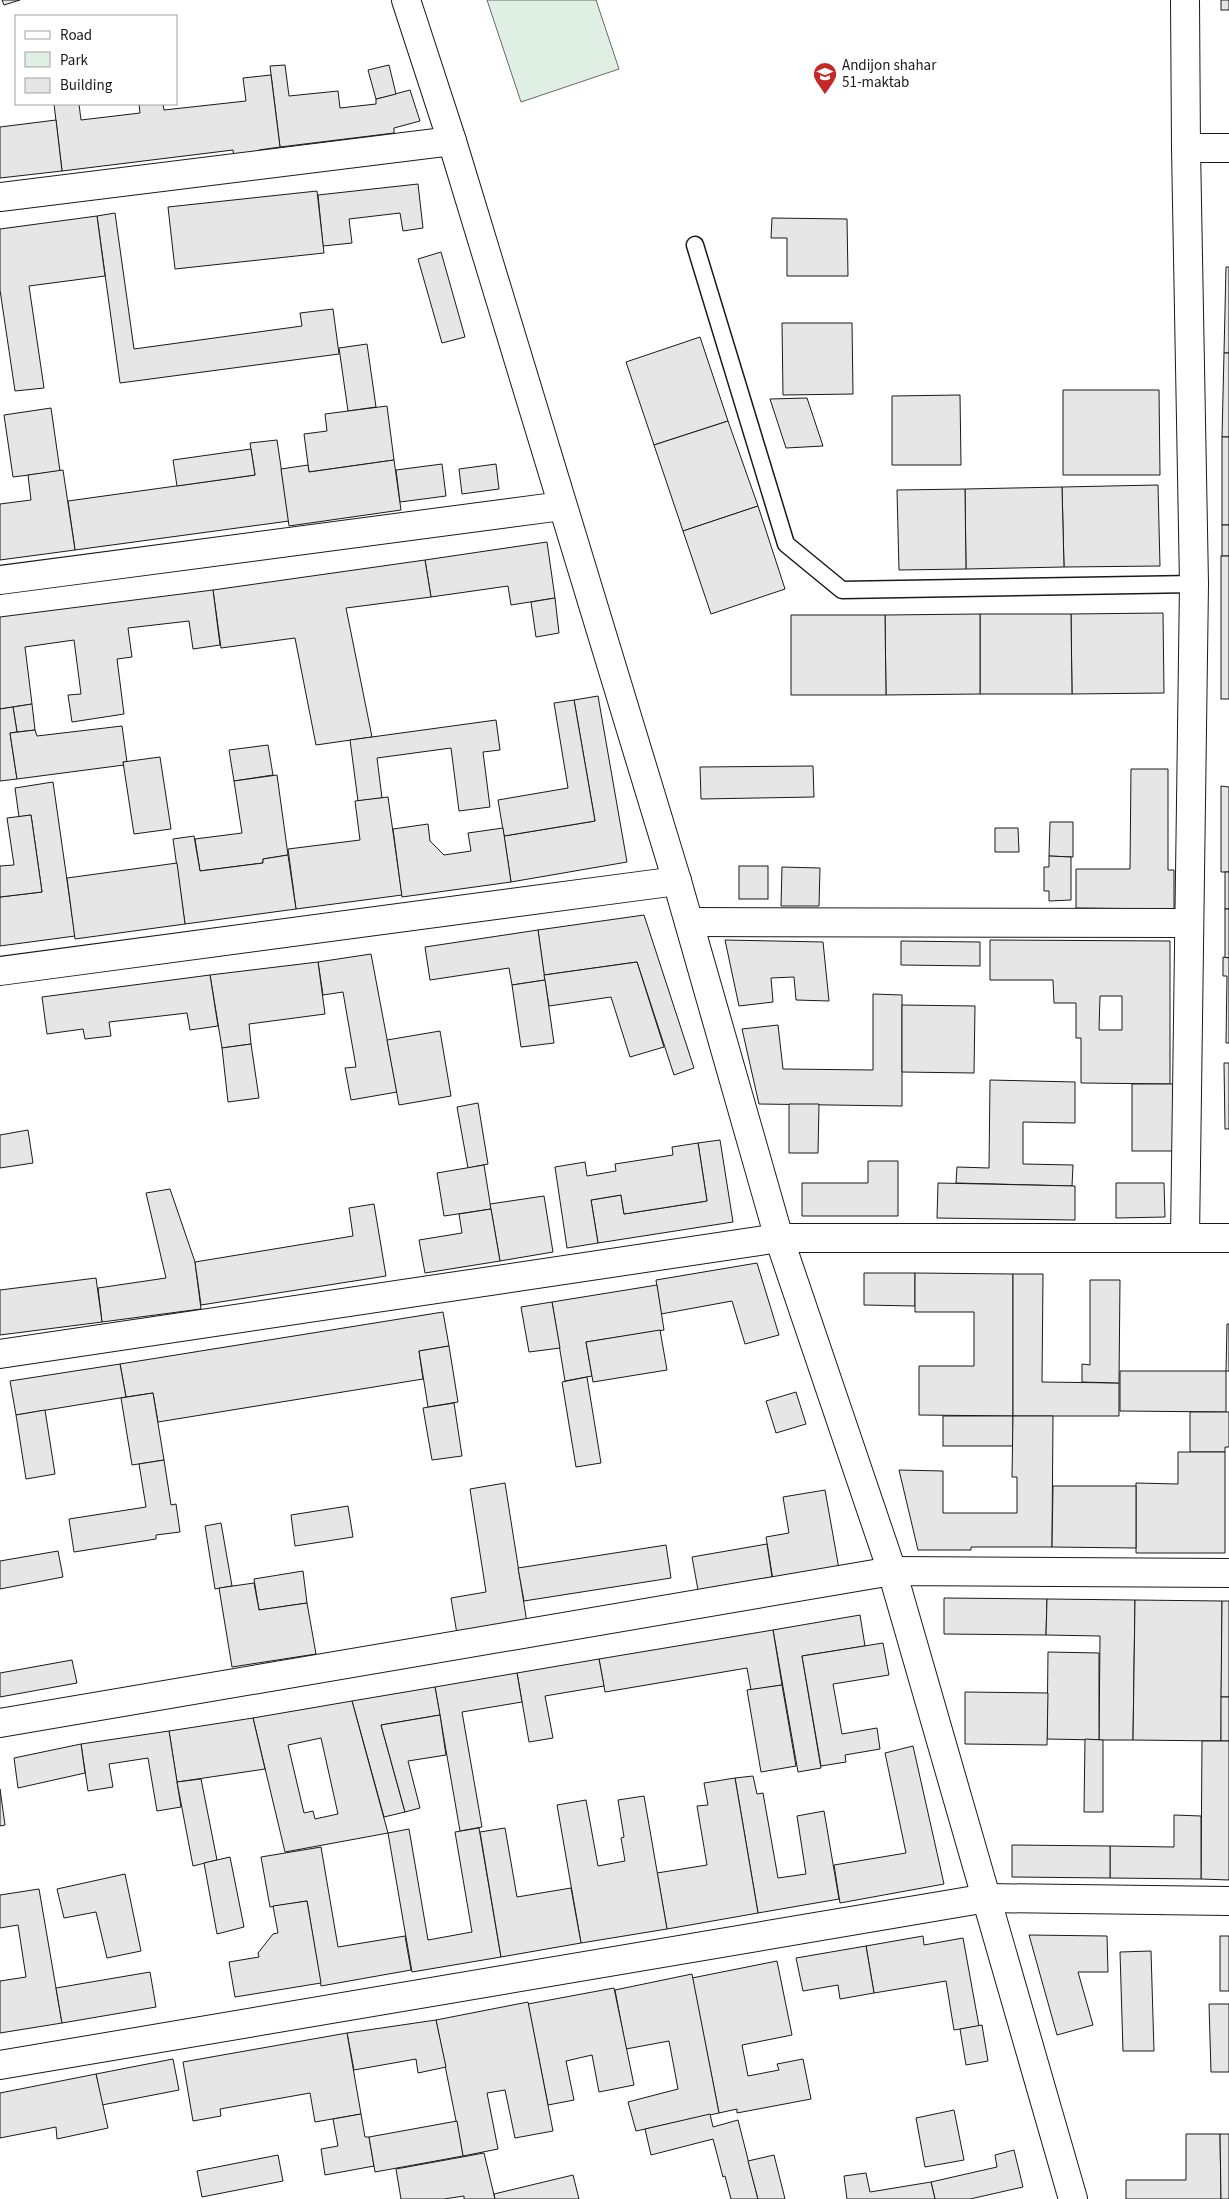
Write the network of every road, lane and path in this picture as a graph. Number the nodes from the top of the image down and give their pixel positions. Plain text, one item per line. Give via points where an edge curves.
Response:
1 (406, 0) edge
2 (1185, 0) edge
3 (452, 140) junction
4 (1186, 148) junction
5 (1229, 148) edge
6 (0, 197) edge
7 (695, 245) dead end
8 (562, 506) junction
9 (0, 580) edge
10 (1194, 584) junction
11 (677, 881) junction
12 (689, 922) junction
13 (1188, 924) junction
14 (0, 972) edge
15 (779, 1238) junction
16 (1185, 1238) junction
17 (1229, 1238) edge
18 (0, 1354) edge
19 (892, 1571) junction
20 (1229, 1573) edge
21 (0, 1723) edge
22 (987, 1898) junction
23 (1229, 1900) edge
24 (0, 2065) edge
25 (1072, 2199) edge

1 - 3 street
2 - 4 street
3 - 6 street
3 - 8 street
4 - 5 street
4 - 10 street
7 - 10 lane via 786,544 842,590
8 - 9 street
8 - 11 street
10 - 13 street
11 - 12 street
11 - 14 street
12 - 13 street
12 - 15 street
13 - 16 street
15 - 16 street
15 - 18 street
15 - 19 street
16 - 17 street
19 - 20 street
19 - 21 street
19 - 22 street
22 - 23 street
22 - 24 street
22 - 25 street

